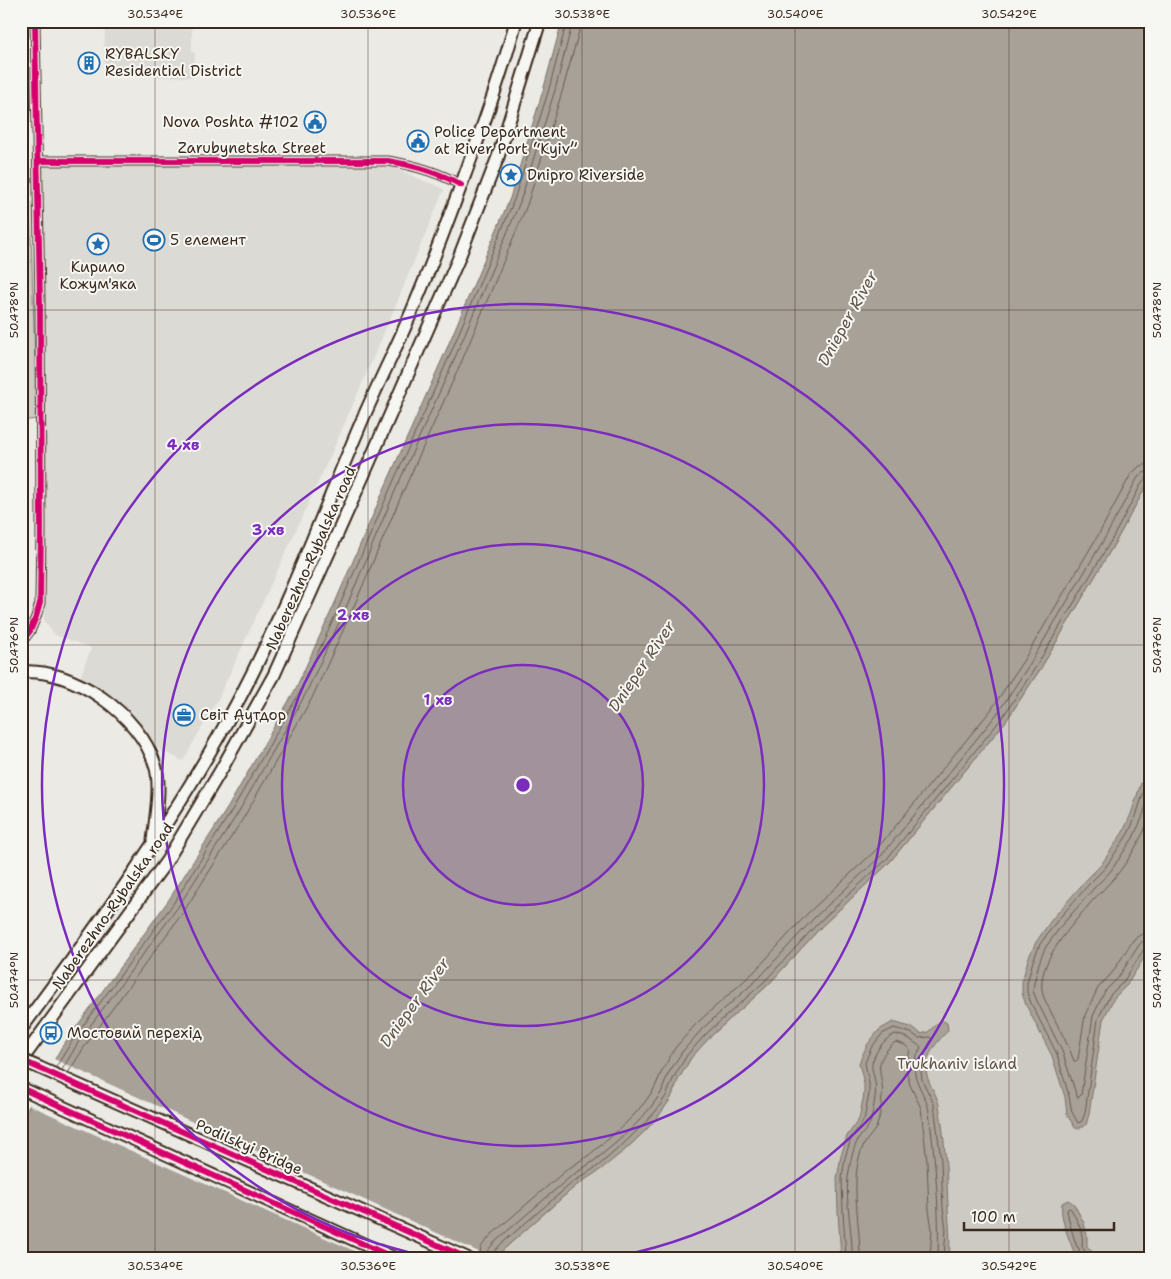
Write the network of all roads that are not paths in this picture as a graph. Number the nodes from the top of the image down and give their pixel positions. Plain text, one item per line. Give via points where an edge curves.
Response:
1 (35, 21) edge
2 (516, 21) edge
3 (540, 21) edge
4 (38, 161) junction
5 (461, 186) junction
6 (21, 643) edge
7 (21, 672) edge
8 (153, 844) junction
9 (21, 1029) edge
10 (21, 1061) edge
11 (21, 1088) edge
12 (394, 1258) edge
13 (467, 1258) edge

1 - 4 street
2 - 5 main road, Naberezhno-Rybalska road
3 - 10 main road, Naberezhno-Rybalska road via 498,157 458,260 274,675 166,862
4 - 5 street, Zarubynetska Street via 388,161 431,172
4 - 6 street via 40,602 30,631
5 - 8 main road, Naberezhno-Rybalska road via 417,300 266,647 237,704
7 - 8 main road via 63,678 98,695 130,721 140,734 150,750 158,776
8 - 9 main road, Naberezhno-Rybalska road
10 - 13 main road, Podilskyi Bridge, bridge
11 - 12 main road

